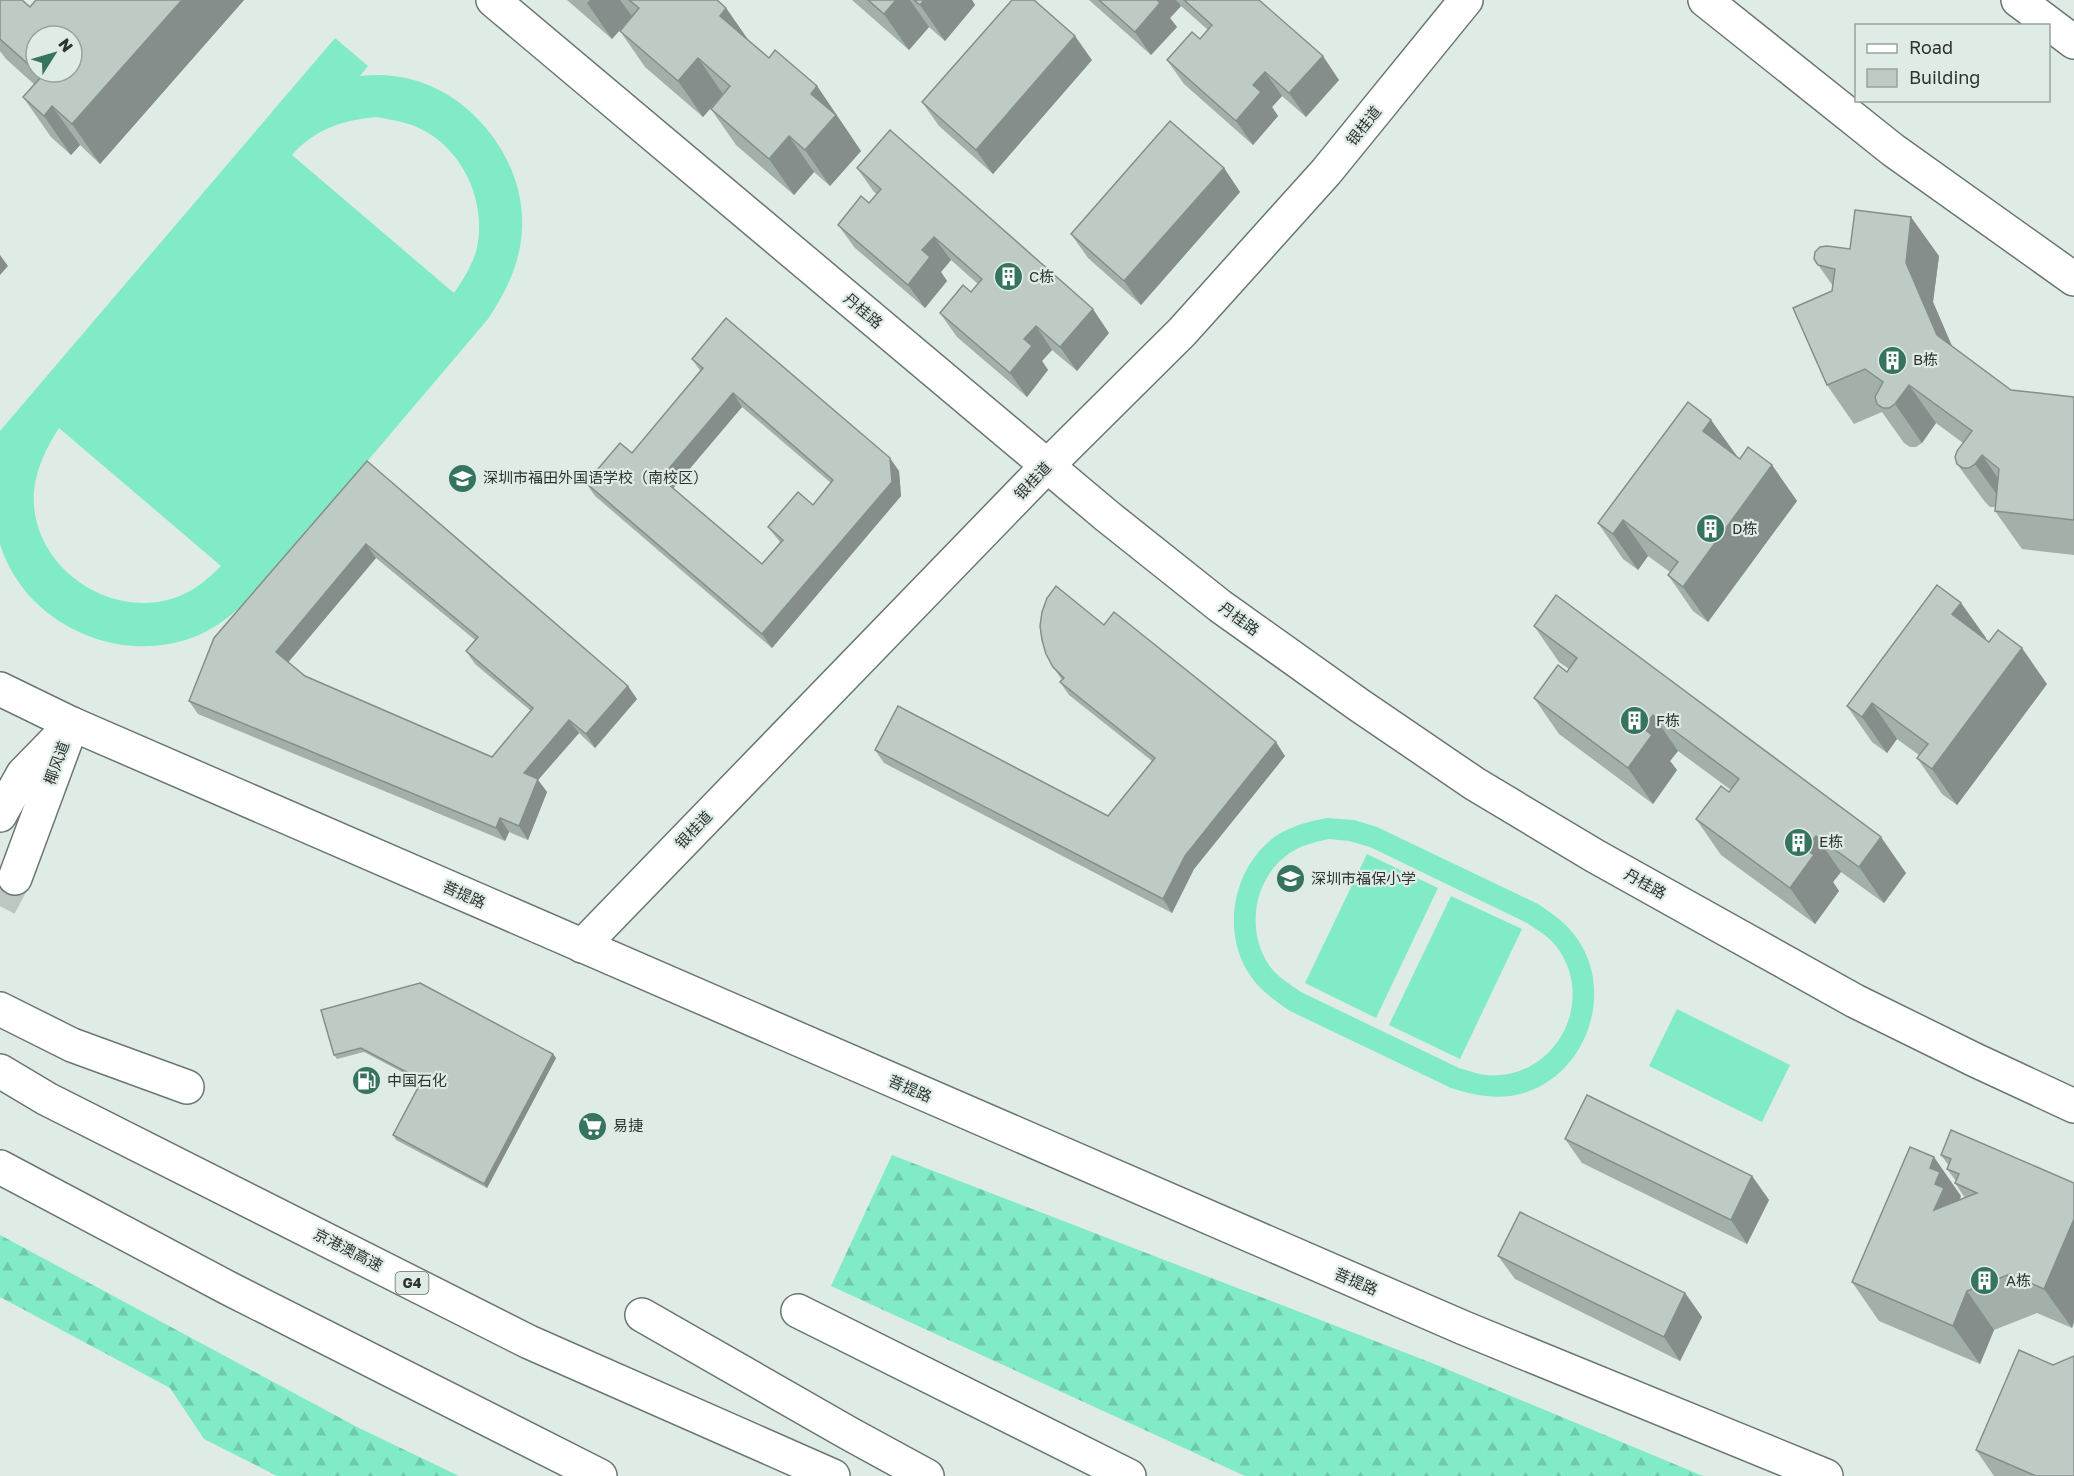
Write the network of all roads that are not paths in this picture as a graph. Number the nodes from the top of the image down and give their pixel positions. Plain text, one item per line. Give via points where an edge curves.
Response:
1 (494, 0) edge
2 (1466, 0) edge
3 (1705, 0) edge
4 (2018, 0) edge
5 (2074, 42) edge
6 (2074, 279) edge
7 (1047, 466) junction
8 (0, 689) edge
9 (72, 724) junction
10 (0, 815) edge
11 (15, 878) tunnel mouth
12 (582, 946) junction
13 (0, 1009) edge
14 (0, 1071) edge
15 (187, 1087) dead end
16 (2074, 1106) edge
17 (0, 1167) edge
18 (798, 1311) dead end
19 (642, 1315) dead end
20 (600, 1476) edge
21 (833, 1476) edge
22 (927, 1476) edge
23 (1129, 1476) edge
24 (1826, 1476) edge

1 - 7 main road, 丹桂路
2 - 7 main road, 银桂道 via 1258,249 1182,332
3 - 6 main road via 1893,150
4 - 5 main road
7 - 12 main road, 银桂道
7 - 16 main road, 丹桂路 via 1220,606 1475,784 1595,856 1856,1001
8 - 9 main road, 菩提路
9 - 10 main road, 椰风道 via 23,774
9 - 11 main road, 椰风道
9 - 12 main road, 菩提路
12 - 24 main road, 菩提路 via 1464,1328
13 - 15 main road via 72,1045
14 - 21 main road, 京港澳高速 / G4 via 46,1099 529,1342
17 - 20 main road via 228,1288
18 - 23 main road
19 - 22 main road

